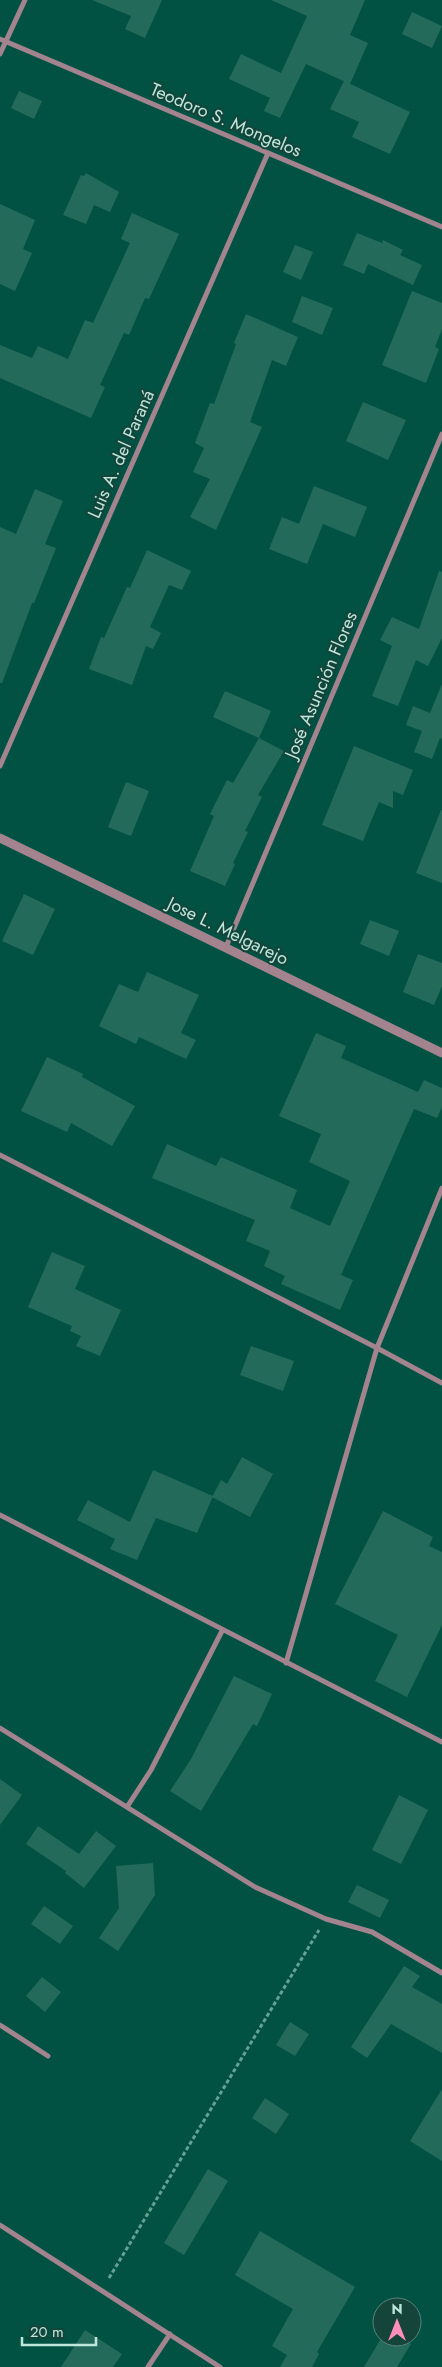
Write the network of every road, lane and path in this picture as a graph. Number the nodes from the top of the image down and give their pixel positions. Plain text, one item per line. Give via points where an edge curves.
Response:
1 (25, 0) edge
2 (3, 40) edge
3 (0, 54) edge
4 (268, 153) junction
5 (442, 227) edge
6 (442, 434) edge
7 (0, 766) edge
8 (0, 838) edge
9 (226, 947) junction
10 (442, 1054) edge
11 (0, 1155) edge
12 (442, 1188) edge
13 (377, 1348) junction
14 (442, 1383) edge
15 (0, 1515) edge
16 (222, 1631) junction
17 (286, 1663) junction
18 (0, 1728) edge
19 (442, 1742) edge
20 (127, 1807) junction
21 (326, 1919) junction
22 (442, 1973) edge
23 (0, 2026) edge
24 (48, 2056) dead end
25 (0, 2225) edge
26 (101, 2291) junction
27 (170, 2334) junction
28 (148, 2367) edge
29 (220, 2367) edge

1 - 2 street
2 - 3 street
2 - 4 street, Teodoro S. Mongelos
4 - 5 street, Teodoro S. Mongelos
4 - 7 street, Luis A. del Paraná
6 - 9 street, José Asunción Flores
8 - 9 street, Jose L. Melgarejo
9 - 10 street, Jose L. Melgarejo
11 - 13 street
12 - 13 street
13 - 14 street
13 - 17 street
15 - 16 street
16 - 17 street
16 - 20 street via 152,1770
17 - 19 street
18 - 20 street
20 - 21 street via 255,1886
21 - 22 street via 372,1932
21 - 26 path
23 - 24 street
25 - 26 street
26 - 27 street
27 - 28 street
27 - 29 street

